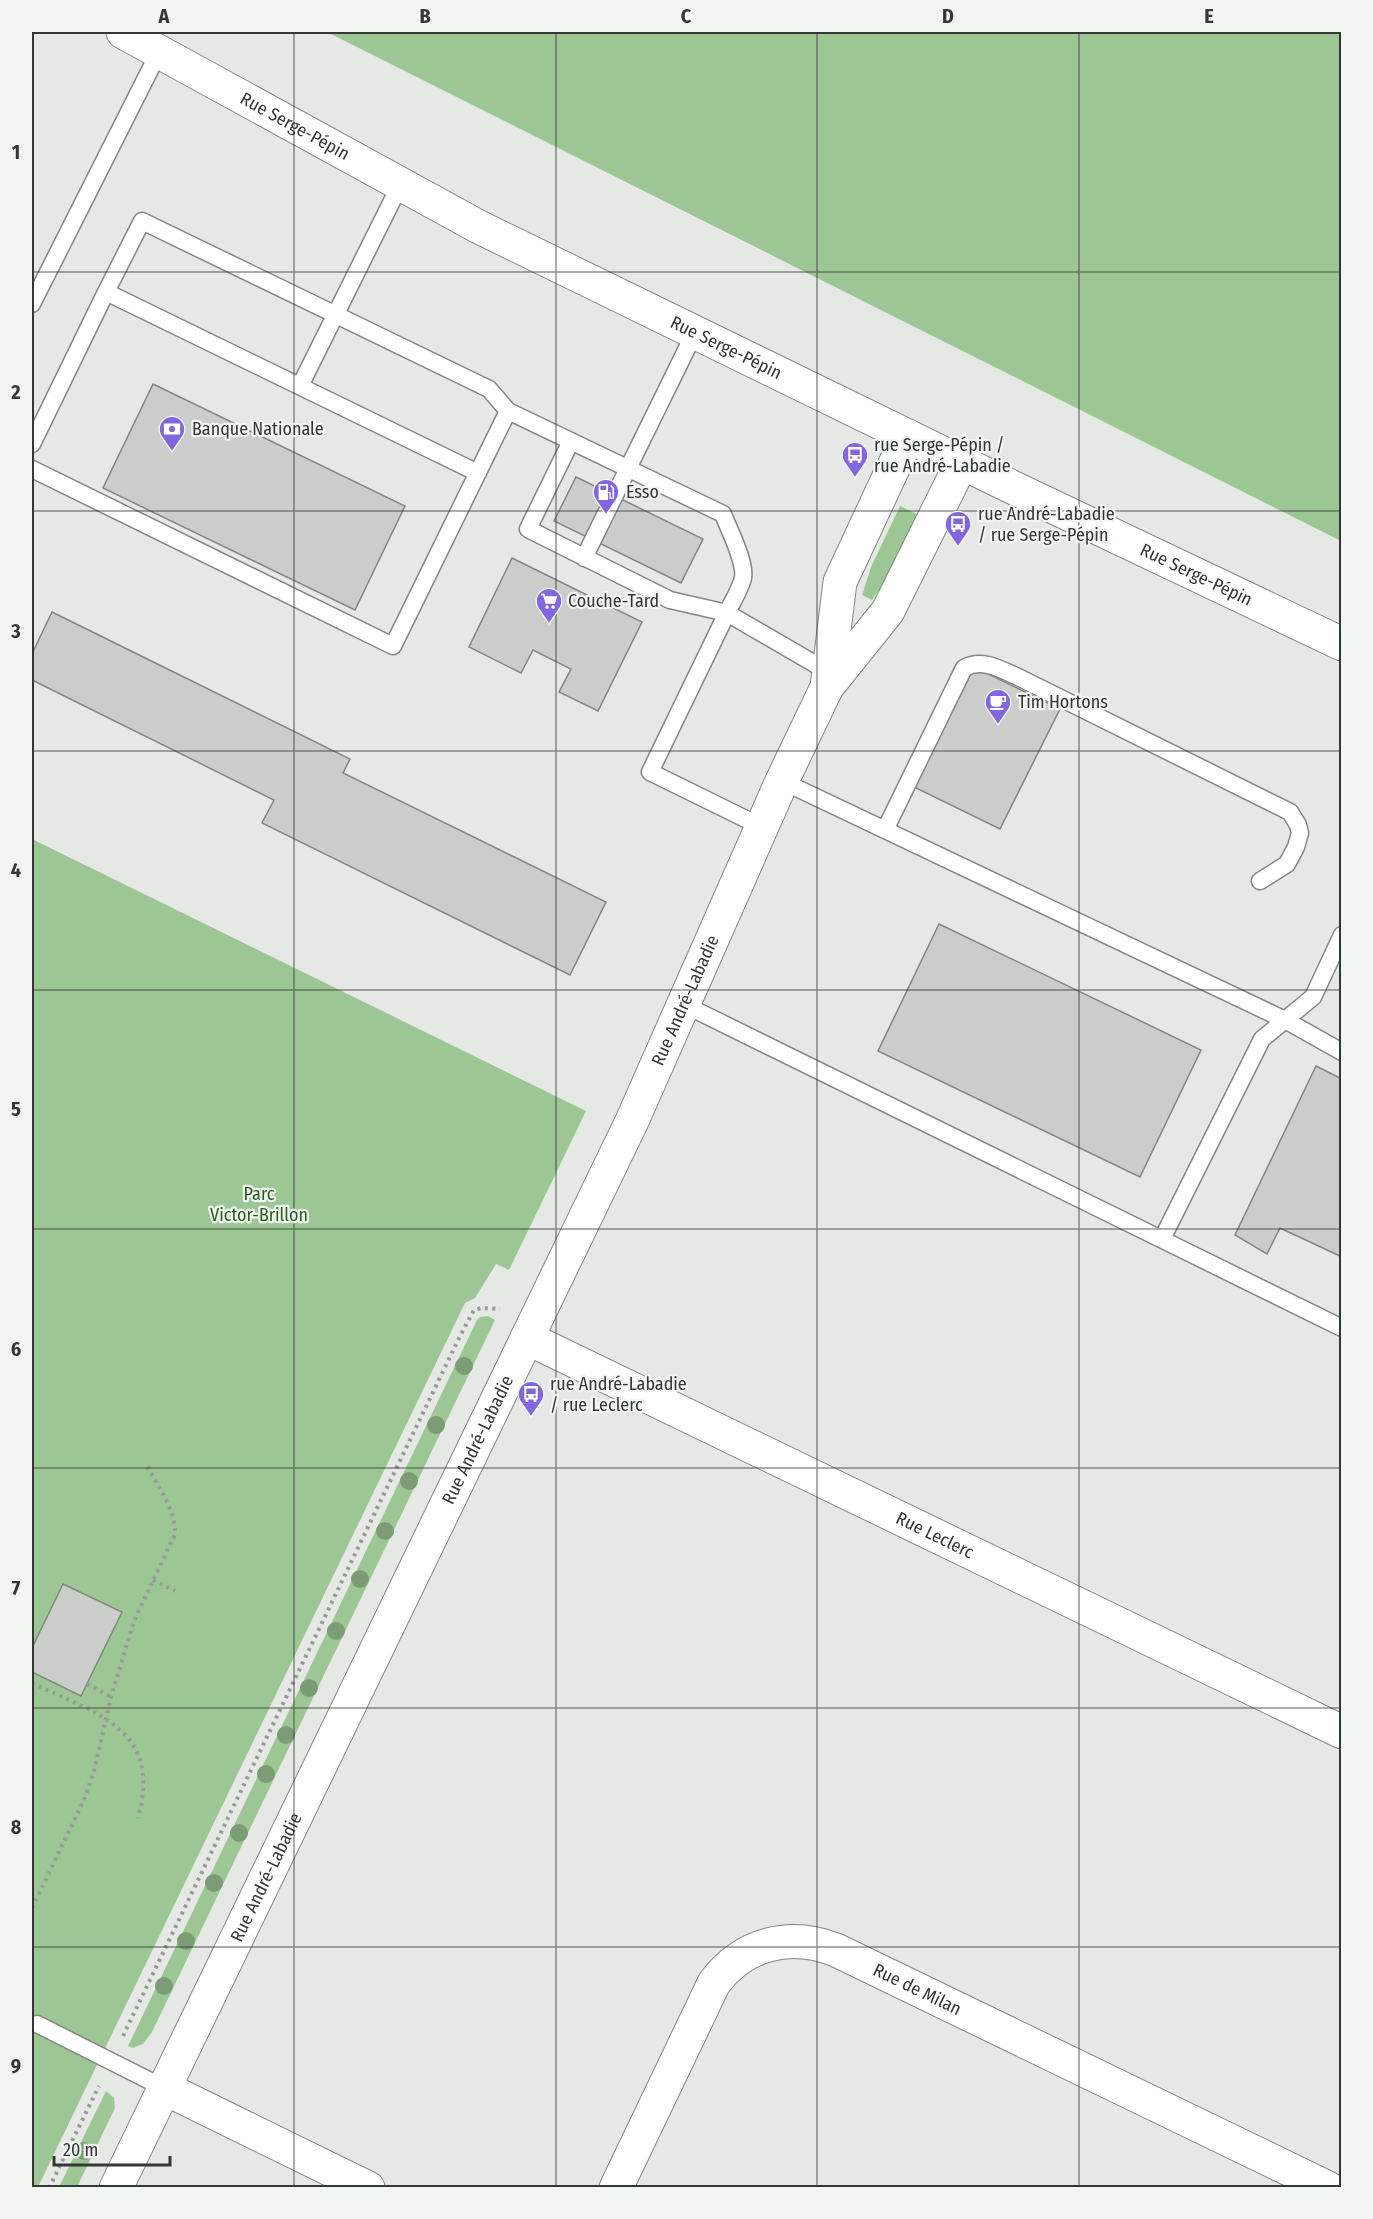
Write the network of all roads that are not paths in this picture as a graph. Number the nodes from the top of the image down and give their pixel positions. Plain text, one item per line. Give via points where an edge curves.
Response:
1 (123, 32) edge
2 (159, 52) junction
3 (400, 185) junction
4 (106, 292) junction
5 (32, 304) edge
6 (335, 314) junction
7 (695, 332) junction
8 (300, 386) junction
9 (508, 411) junction
10 (908, 436) junction
11 (571, 441) junction
12 (32, 444) edge
13 (962, 462) junction
14 (32, 469) edge
15 (628, 469) junction
16 (478, 473) junction
17 (584, 558) junction
18 (727, 613) junction
19 (1341, 644) edge
20 (830, 678) junction
21 (782, 781) junction
22 (762, 827) junction
23 (885, 830) junction
24 (1260, 881) dead end
25 (1341, 935) edge
26 (684, 1004) junction
27 (1285, 1020) junction
28 (1341, 1052) edge
29 (1162, 1239) junction
30 (1341, 1328) edge
31 (527, 1338) junction
32 (1341, 1732) edge
33 (37, 2024) dead end
34 (164, 2088) junction
35 (116, 2187) edge
36 (368, 2187) edge
37 (616, 2187) edge
38 (1328, 2187) edge

1 - 2 street, Rue Serge-Pépin
2 - 3 street, Rue Serge-Pépin
2 - 5 lane
3 - 6 lane
3 - 7 street, Rue Serge-Pépin
4 - 6 lane via 142,221
4 - 8 lane
4 - 12 lane
6 - 8 lane
6 - 9 lane via 489,389
7 - 10 street, Rue Serge-Pépin
7 - 15 lane
8 - 16 lane
9 - 11 lane
9 - 16 lane
10 - 13 street, Rue Serge-Pépin
10 - 20 street, Rue André-Labadie via 840,582
11 - 15 lane
11 - 17 lane via 528,529
13 - 19 street, Rue Serge-Pépin
13 - 20 street, Rue André-Labadie via 888,611
14 - 16 lane via 393,646
15 - 17 lane
15 - 18 lane via 723,514 744,576
17 - 18 lane via 670,600
18 - 20 lane
18 - 22 lane via 650,772
20 - 21 street, Rue André-Labadie
21 - 22 street, Rue André-Labadie
21 - 23 lane
22 - 26 street, Rue André-Labadie
23 - 24 lane via 964,668 983,664 1018,677 1290,812 1300,832 1296,848 1287,864
23 - 27 lane
25 - 27 lane via 1313,996
26 - 29 lane
26 - 31 street, Rue André-Labadie
27 - 28 lane
27 - 29 lane via 1262,1039
29 - 30 lane
31 - 32 street, Rue Leclerc
31 - 34 street, Rue André-Labadie
33 - 34 lane
34 - 35 street, Rue André-Labadie
34 - 36 street
37 - 38 street, Rue de Milan via 718,1978 732,1963 756,1948 796,1941 836,1950

